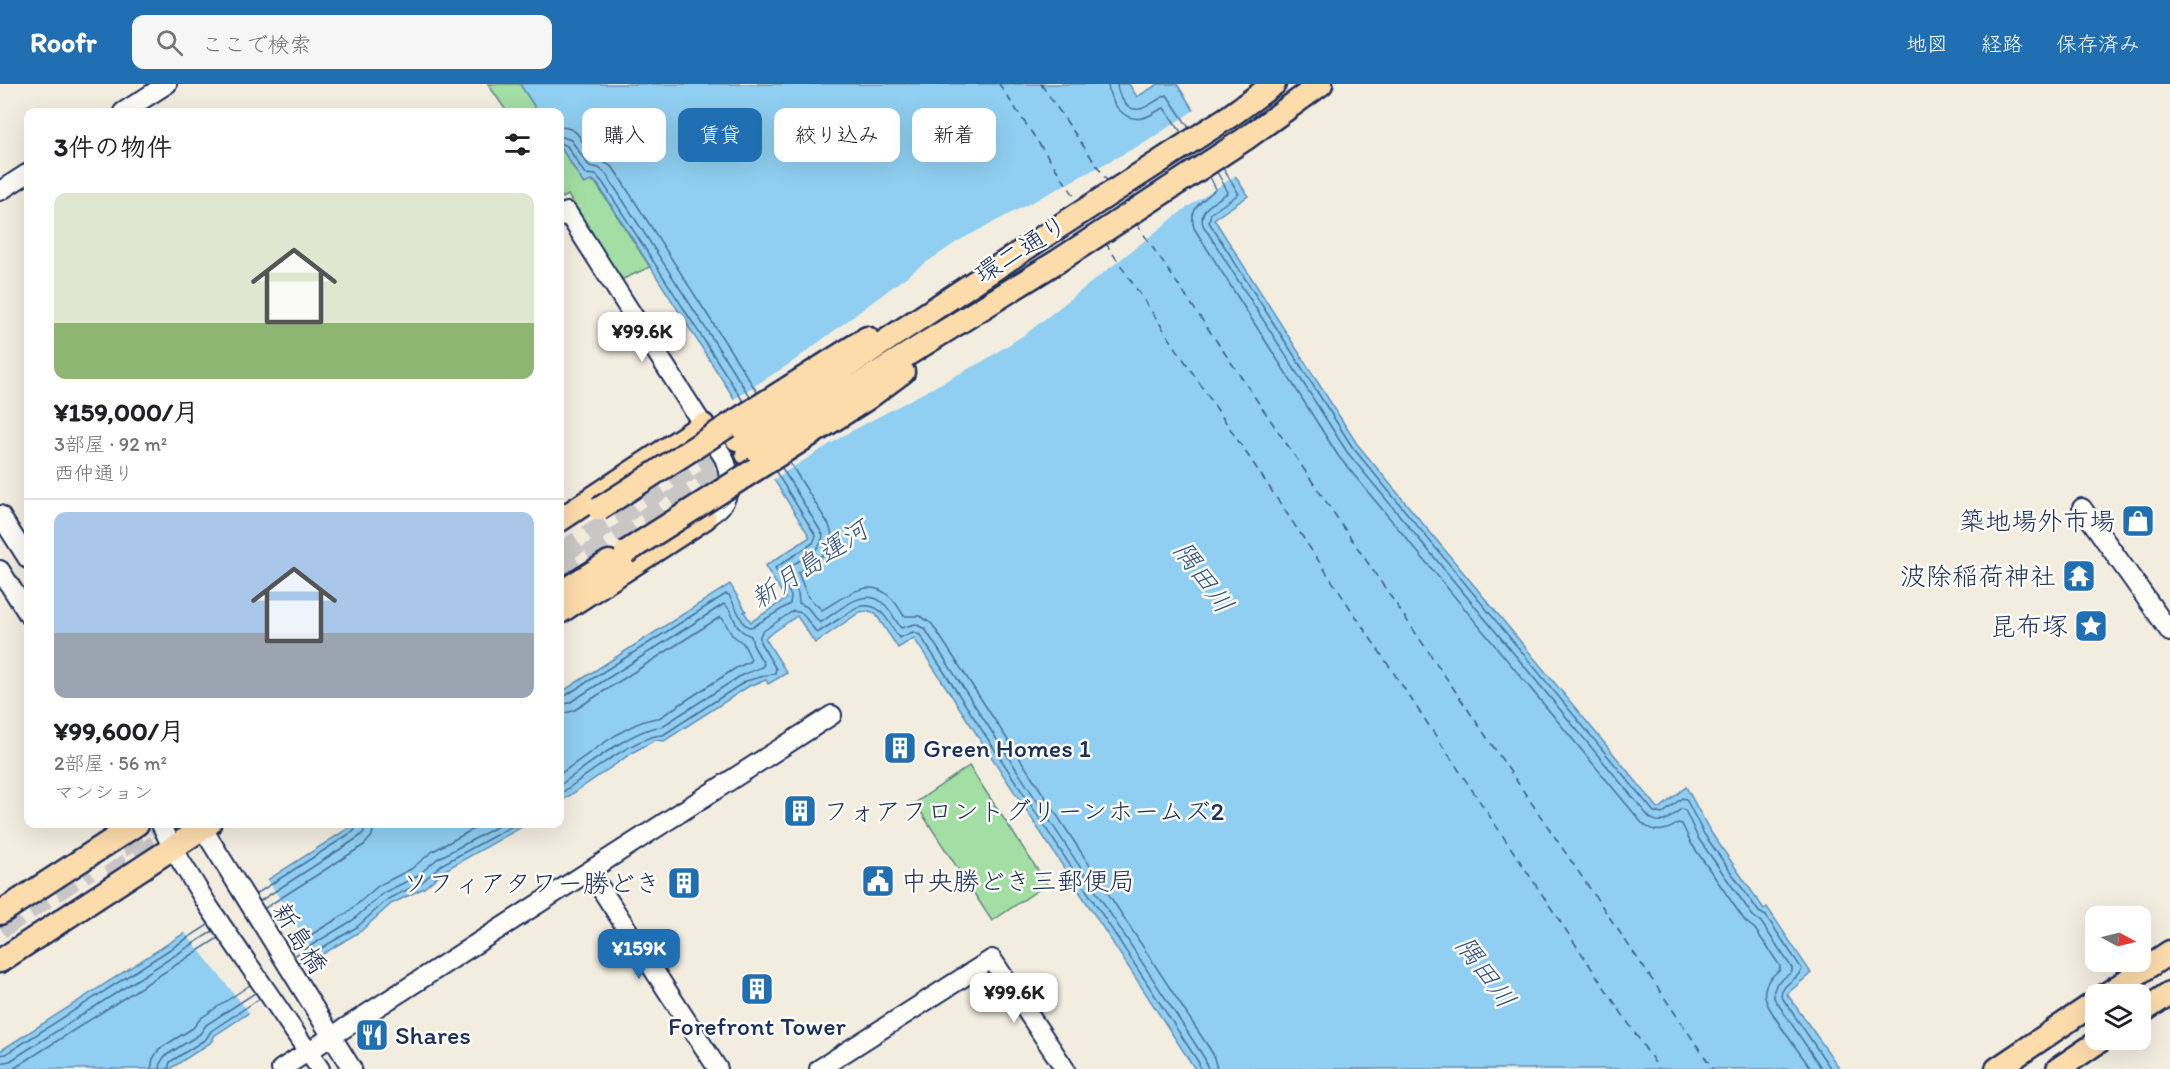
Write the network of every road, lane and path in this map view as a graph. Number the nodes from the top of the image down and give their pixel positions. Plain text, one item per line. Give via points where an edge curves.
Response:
1 (168, 84) edge
2 (1274, 84) edge
3 (1321, 84) edge
4 (129, 108) edge
5 (24, 176) edge
6 (0, 191) edge
7 (564, 214) edge
8 (1043, 237) junction
9 (1058, 261) junction
10 (703, 425) junction
11 (2082, 508) dead end
12 (0, 515) edge
13 (564, 517) edge
14 (705, 518) joint
15 (564, 533) edge
16 (24, 551) edge
17 (24, 559) edge
18 (1, 572) edge
19 (564, 590) edge
20 (24, 608) edge
21 (564, 609) edge
22 (2170, 633) edge
23 (832, 715) dead end
24 (131, 828) tunnel mouth
25 (163, 828) edge
26 (200, 828) edge
27 (206, 828) edge
28 (172, 847) junction
29 (590, 872) junction
30 (0, 913) edge
31 (2170, 952) edge
32 (0, 961) edge
33 (2122, 984) edge
34 (2170, 993) edge
35 (2151, 1006) edge
36 (2085, 1010) edge
37 (332, 1036) junction
38 (2087, 1050) edge
39 (309, 1052) junction
40 (2010, 1065) edge
41 (281, 1069) edge
42 (320, 1069) edge
43 (352, 1069) edge
44 (718, 1069) edge
45 (819, 1069) edge
46 (1065, 1069) edge
47 (2058, 1069) edge

1 - 4 street
2 - 8 main road, 環二通り
3 - 9 main road, 環二通り via 1245,139
5 - 6 street
7 - 10 street via 567,212
8 - 9 main road, 環二通り via 742,447
8 - 15 main road, bridge via 840,353
9 - 19 main road, bridge via 868,398
10 - 13 main road
10 - 14 street via 729,469 721,507
11 - 22 street
12 - 16 street
14 - 21 main road
17 - 18 street
18 - 20 street
23 - 29 street
24 - 30 main road
25 - 28 street
26 - 28 main road
27 - 37 street, 新島橋
28 - 32 main road
28 - 39 street
29 - 37 street
29 - 44 street
31 - 33 main road
34 - 35 main road
36 - 40 main road
37 - 39 street
37 - 43 street, 新島橋
38 - 47 main road
39 - 41 street
39 - 42 street
45 - 46 street via 992,959

